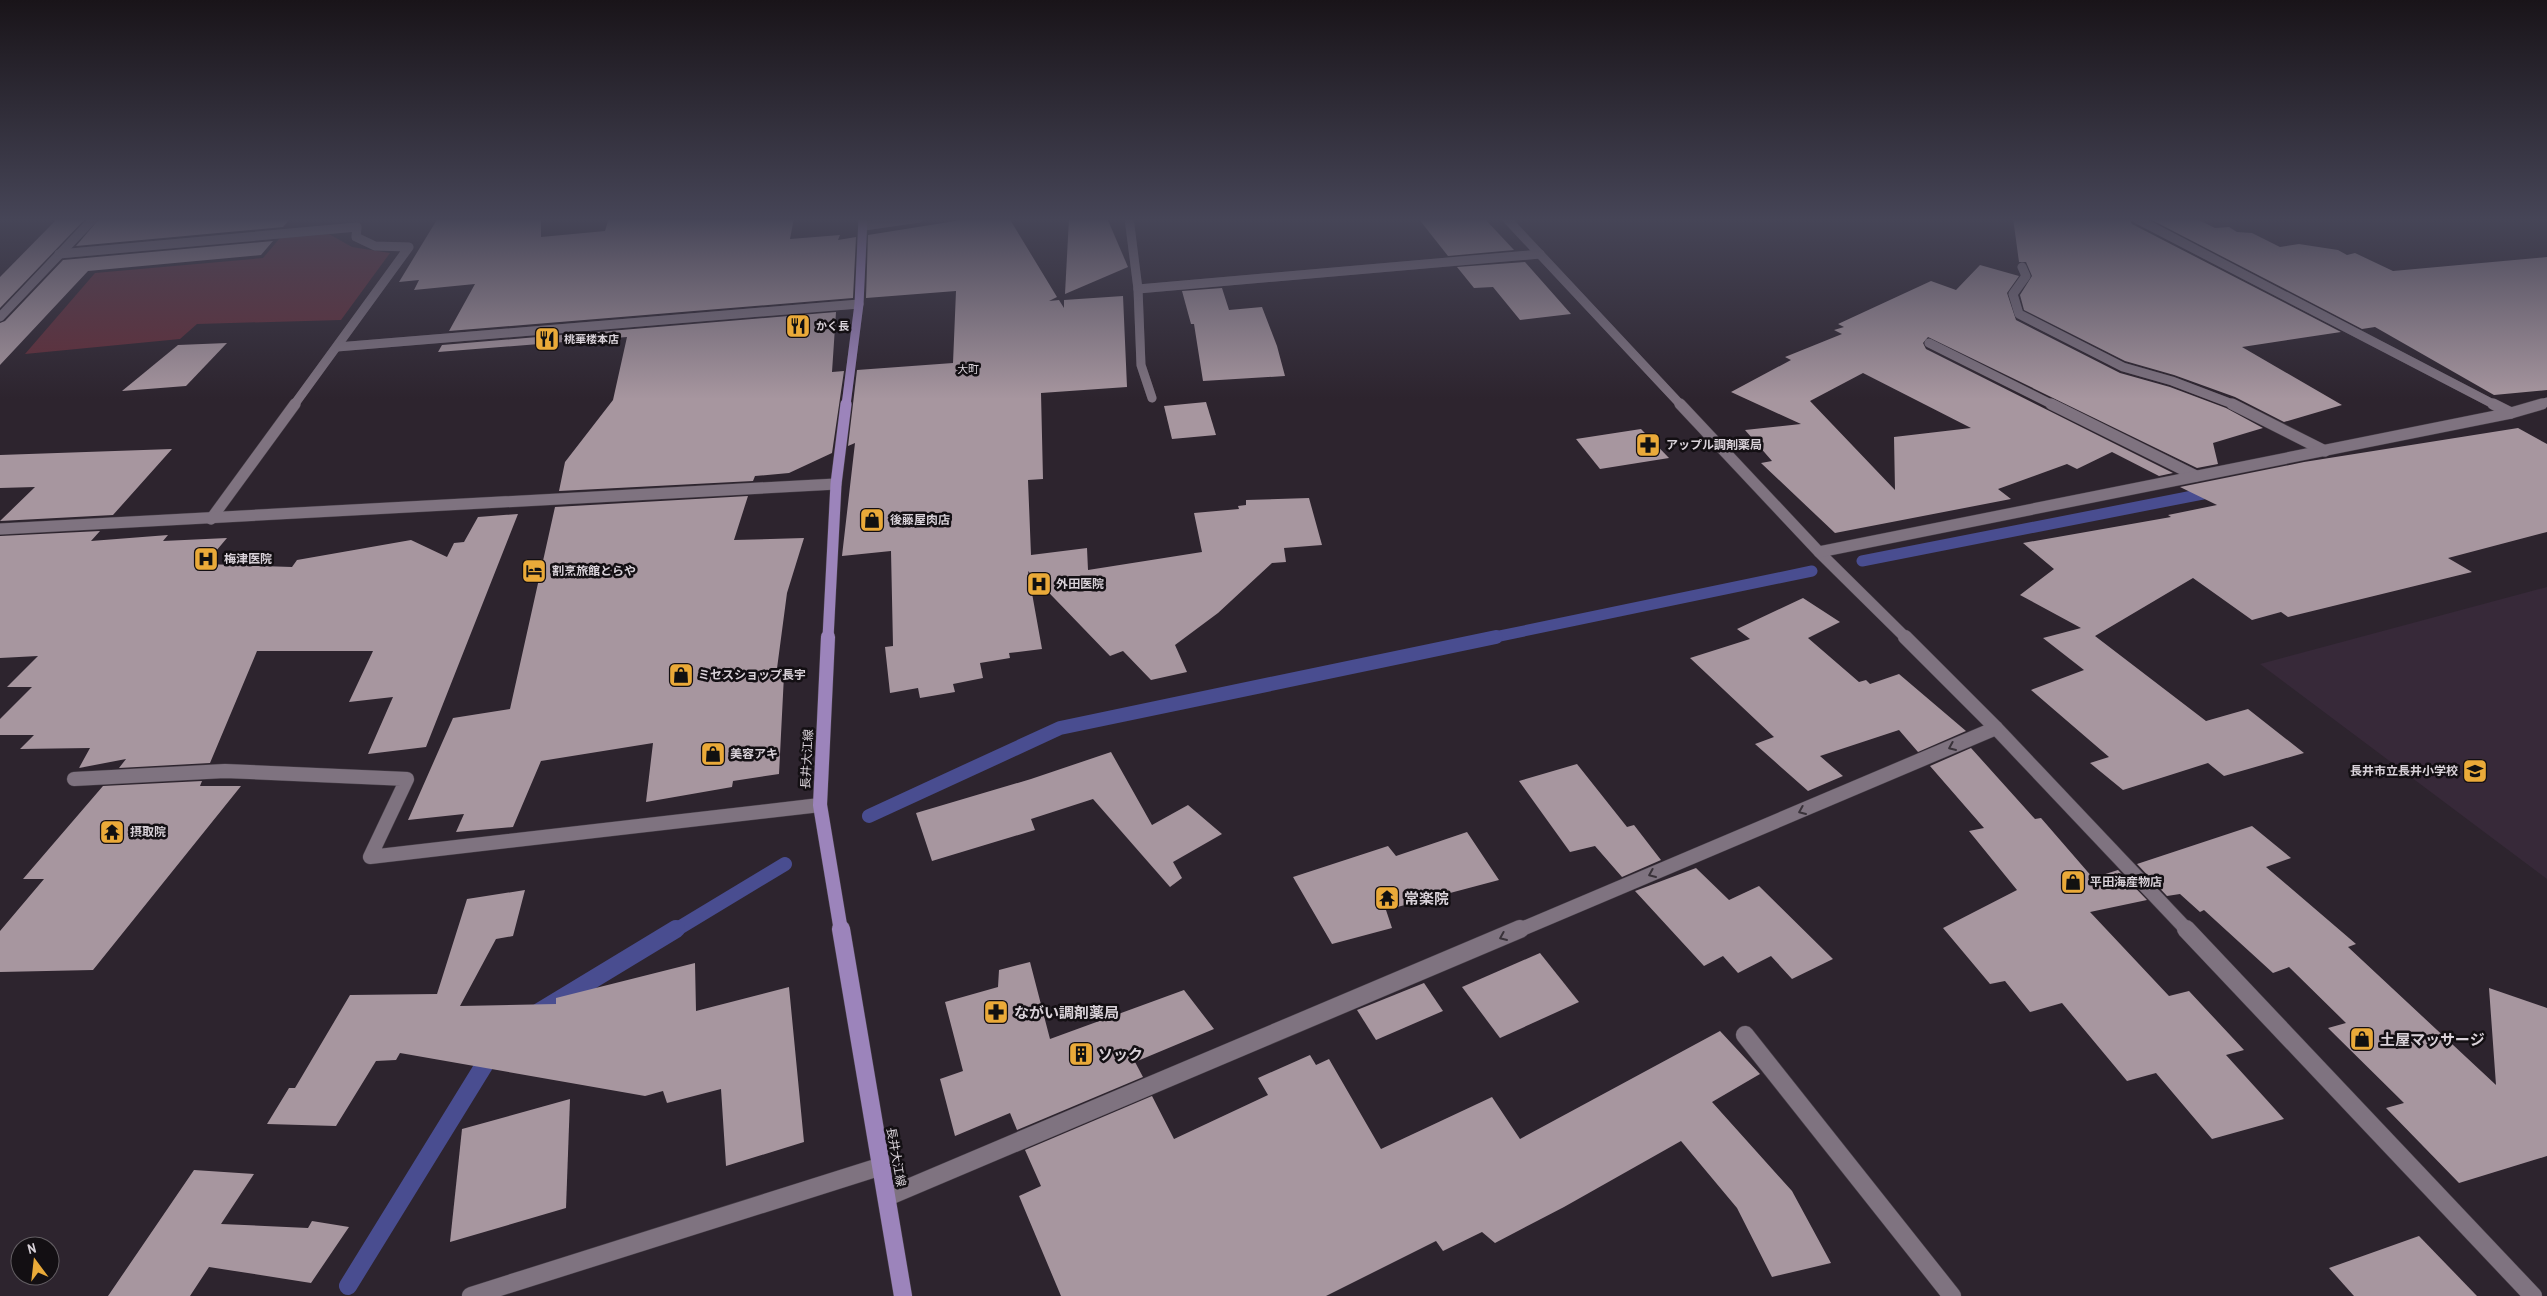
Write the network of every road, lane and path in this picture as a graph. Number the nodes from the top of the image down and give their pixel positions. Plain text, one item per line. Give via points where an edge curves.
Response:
1 (36, 278) edge
2 (386, 278) edge
3 (860, 278) edge
4 (1137, 278) edge
5 (1259, 278) edge
6 (1563, 278) edge
7 (2024, 278) edge
8 (2252, 278) edge
9 (1138, 289) junction
10 (859, 304) junction
11 (0, 317) edge
12 (1929, 343) dead end
13 (337, 347) junction
14 (1152, 398) dead end
15 (2547, 402) edge
16 (2511, 413) junction
17 (2325, 451) junction
18 (2196, 476) junction
19 (836, 484) junction
20 (211, 519) junction
21 (0, 529) edge
22 (1819, 552) junction
23 (1996, 728) junction
24 (74, 779) dead end
25 (820, 805) junction
26 (1745, 1035) dead end
27 (882, 1166) junction
28 (887, 1197) junction
29 (472, 1296) edge
30 (903, 1296) edge
31 (1952, 1296) edge
32 (2533, 1296) edge

1 - 11 street
2 - 13 street
3 - 10 main road, 長井大江線
4 - 9 street
5 - 9 street
6 - 22 street
7 - 17 street via 2013,294 2019,314 2123,367 2229,402
8 - 16 street
9 - 14 street via 1141,365
10 - 13 street
10 - 19 main road, 長井大江線
12 - 18 street
13 - 20 street
15 - 16 street
16 - 17 street
17 - 18 street
18 - 22 street
19 - 20 street
19 - 25 main road, 長井大江線
20 - 21 street
22 - 23 street
23 -> 28 street
23 - 32 street
24 - 25 street via 225,771 407,778 370,857
25 - 27 main road, 長井大江線
26 - 31 street
27 - 28 main road, 長井大江線
27 - 29 street
28 - 30 main road, 長井大江線

